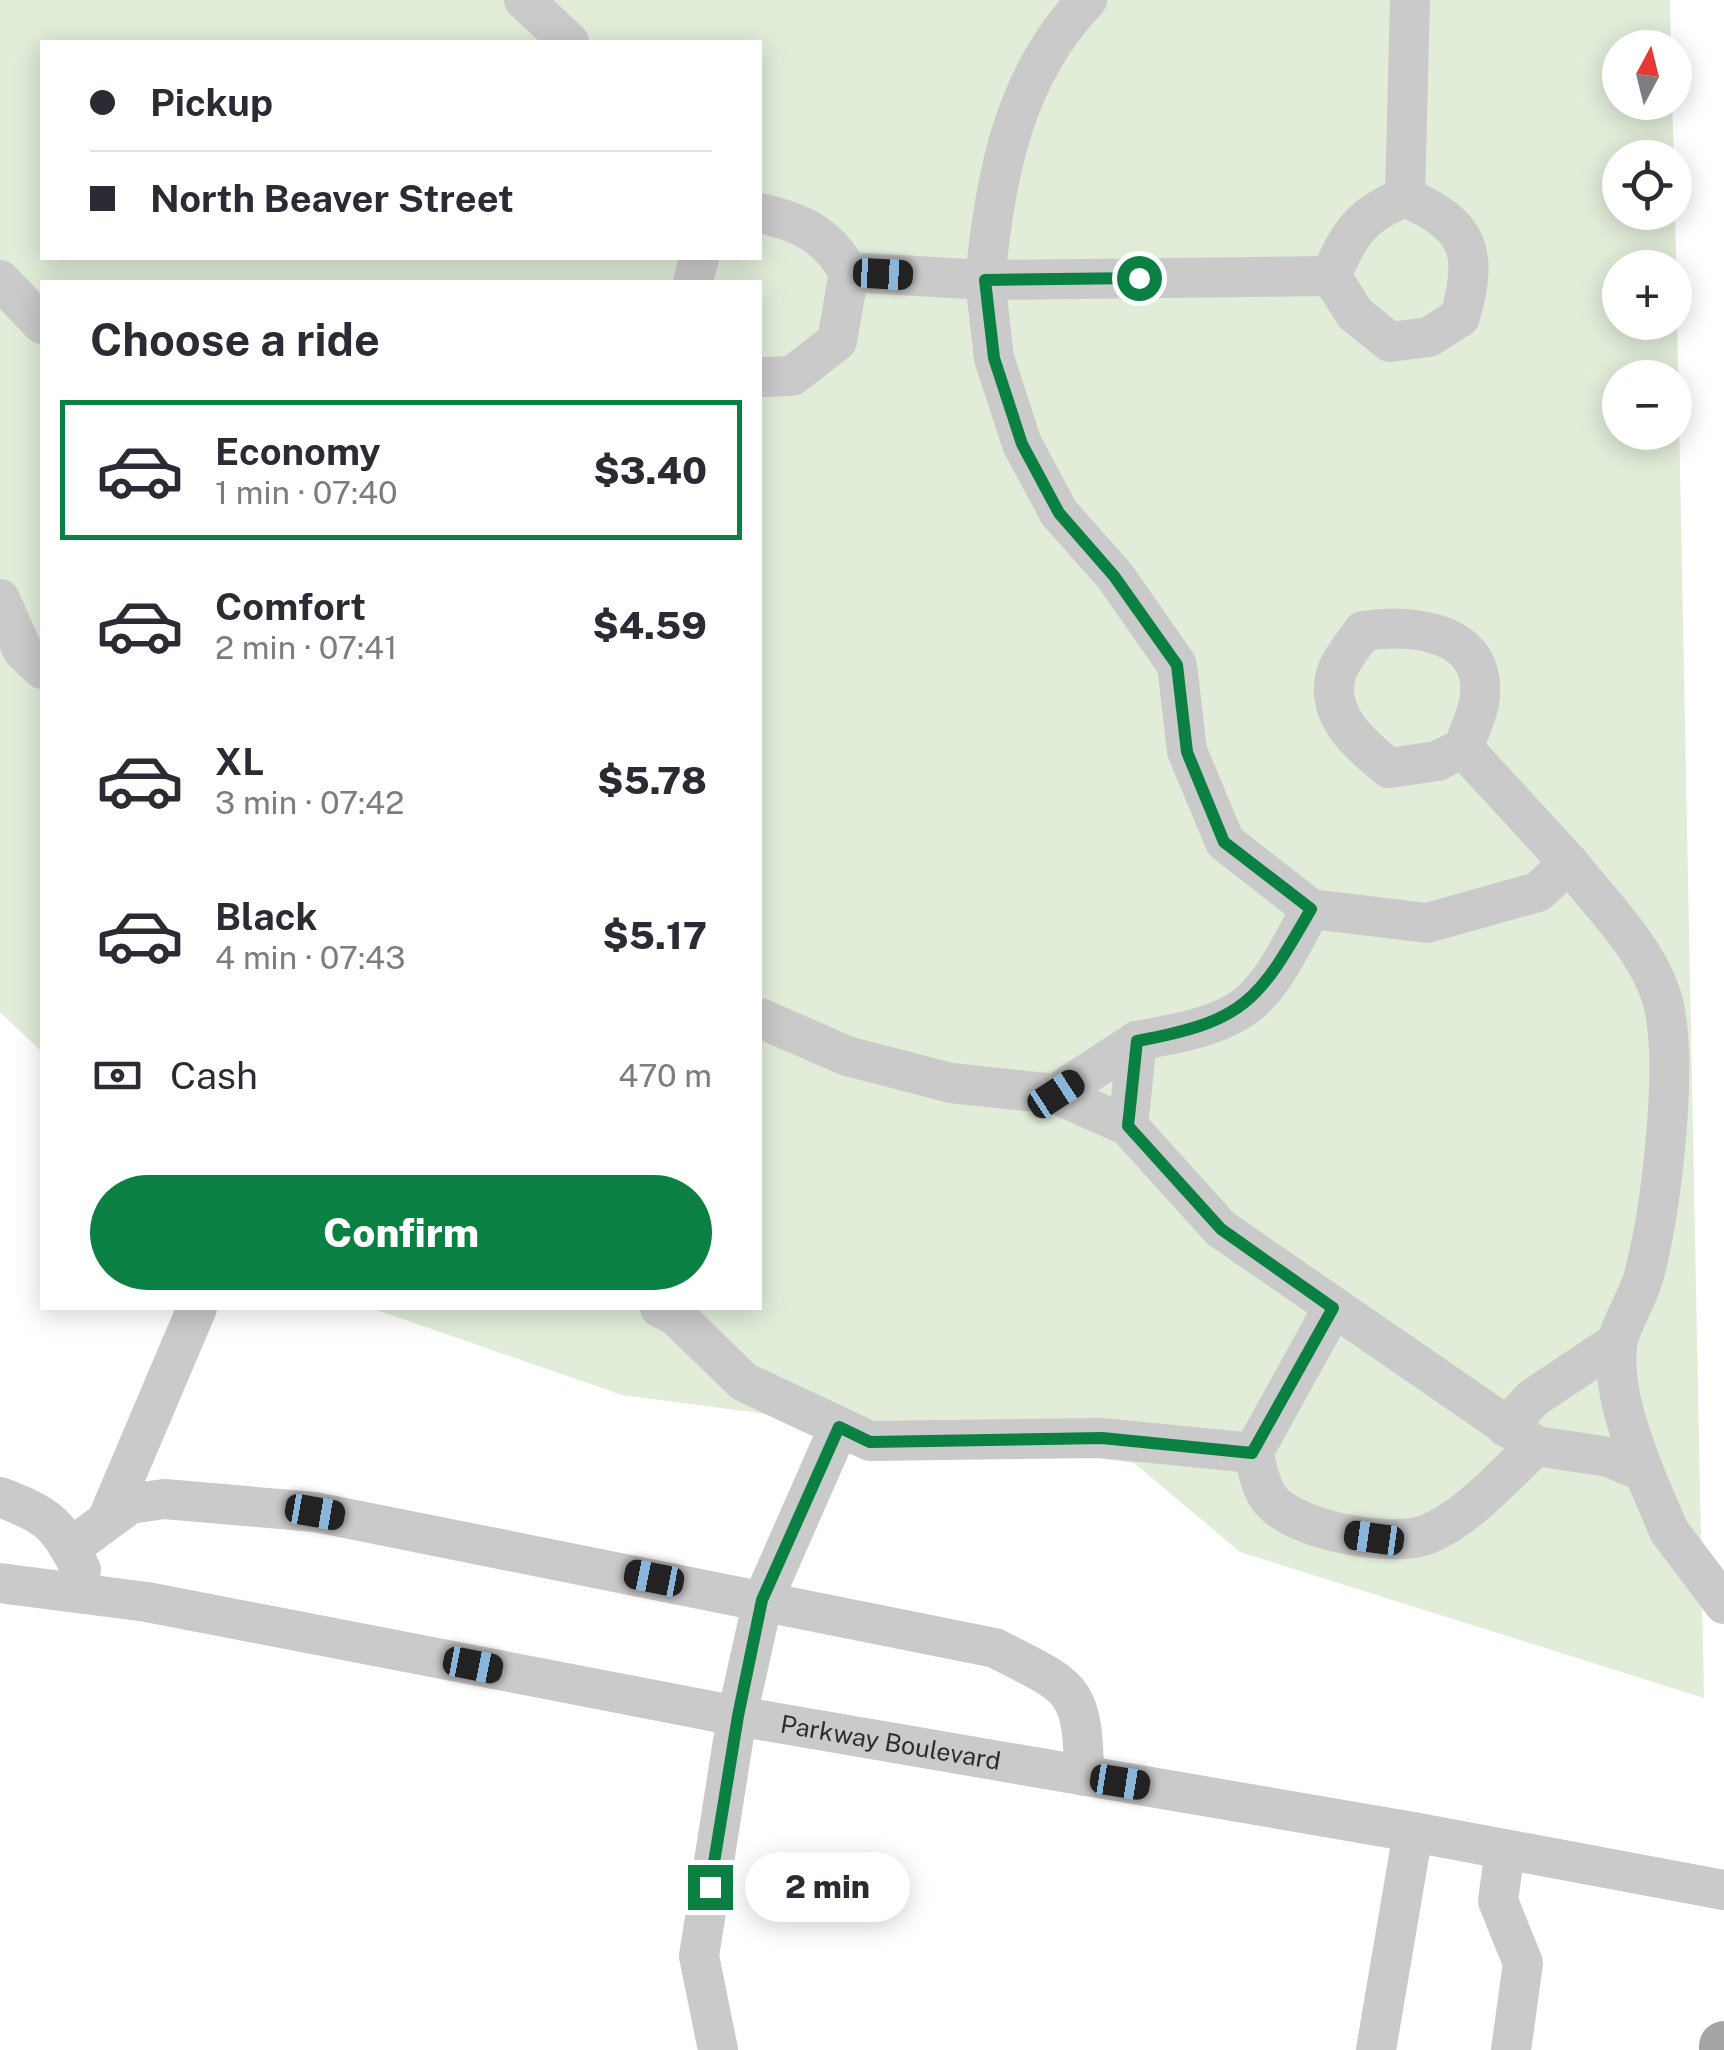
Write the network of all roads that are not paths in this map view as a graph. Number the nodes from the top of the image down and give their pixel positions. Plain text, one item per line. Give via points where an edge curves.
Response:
1 (524, 0) edge
2 (1087, 0) edge
3 (1410, 0) edge
4 (566, 40) edge
5 (1405, 197) junction
6 (762, 213) edge
7 (849, 272) junction
8 (1331, 276) junction
9 (0, 280) edge
10 (985, 280) junction
11 (40, 322) edge
12 (762, 378) edge
13 (0, 599) edge
14 (40, 667) edge
15 (1463, 748) dead end
16 (1569, 863) junction
17 (1311, 909) junction
18 (762, 1019) edge
19 (1137, 1041) junction
20 (1056, 1094) junction
21 (1128, 1126) junction
22 (1333, 1308) junction
23 (196, 1310) edge
24 (664, 1310) edge
25 (1617, 1342) junction
26 (839, 1427) junction
27 (1521, 1436) junction
28 (1252, 1453) junction
29 (1644, 1472) junction
30 (0, 1497) edge
31 (107, 1520) junction
32 (70, 1548) junction
33 (0, 1584) edge
34 (91, 1592) junction
35 (762, 1600) junction
36 (1724, 1604) edge
37 (738, 1716) junction
38 (1084, 1776) junction
39 (1412, 1832) junction
40 (1505, 1849) junction
41 (1724, 1890) edge
42 (718, 2050) edge
43 (1376, 2050) edge
44 (1511, 2050) edge

1 - 4 street
2 - 10 street via 1063,25 1011,123
3 - 5 street
5 - 8 street via 1382,206 1350,233
5 - 8 street via 1462,234 1472,275 1460,317 1429,337 1390,342 1355,314
6 - 7 street via 790,220 831,243
7 - 10 street
7 - 12 street via 837,341 792,376
8 - 10 street
9 - 11 street
10 - 17 street via 994,358 1022,444 1059,513 1177,665 1187,752 1224,842
13 - 14 street via 23,651
15 - 16 street
16 - 17 street via 1538,892 1427,923
16 - 25 street via 1632,944 1663,1002 1667,1111 1653,1244 1637,1303
17 - 19 street via 1247,1005 1192,1031
18 - 20 street via 847,1056 951,1083
19 - 20 street
19 - 21 street
20 - 21 street
21 - 22 street via 1221,1229
22 - 27 street
22 - 28 street
23 - 31 street
24 - 26 street via 744,1382
25 - 27 street via 1533,1398
25 - 29 street via 1622,1412
26 - 28 street via 870,1442 1102,1438
26 - 35 street
27 - 28 street via 1452,1522 1396,1542 1352,1536 1286,1513 1268,1498
27 - 29 street
29 - 36 street via 1669,1531
30 - 32 street via 61,1529
31 - 32 street
31 - 35 street via 130,1504 164,1499 315,1512
32 - 34 street
33 - 34 street, Parkway Boulevard
34 - 37 street, Parkway Boulevard
35 - 37 street
35 - 38 street via 995,1648 1060,1682 1083,1716
37 - 38 street, Parkway Boulevard
37 - 42 street via 699,1956
38 - 39 street, Parkway Boulevard
39 - 40 street, Parkway Boulevard
39 - 43 street
40 - 41 street, Parkway Boulevard
40 - 44 street via 1498,1902 1524,1963

